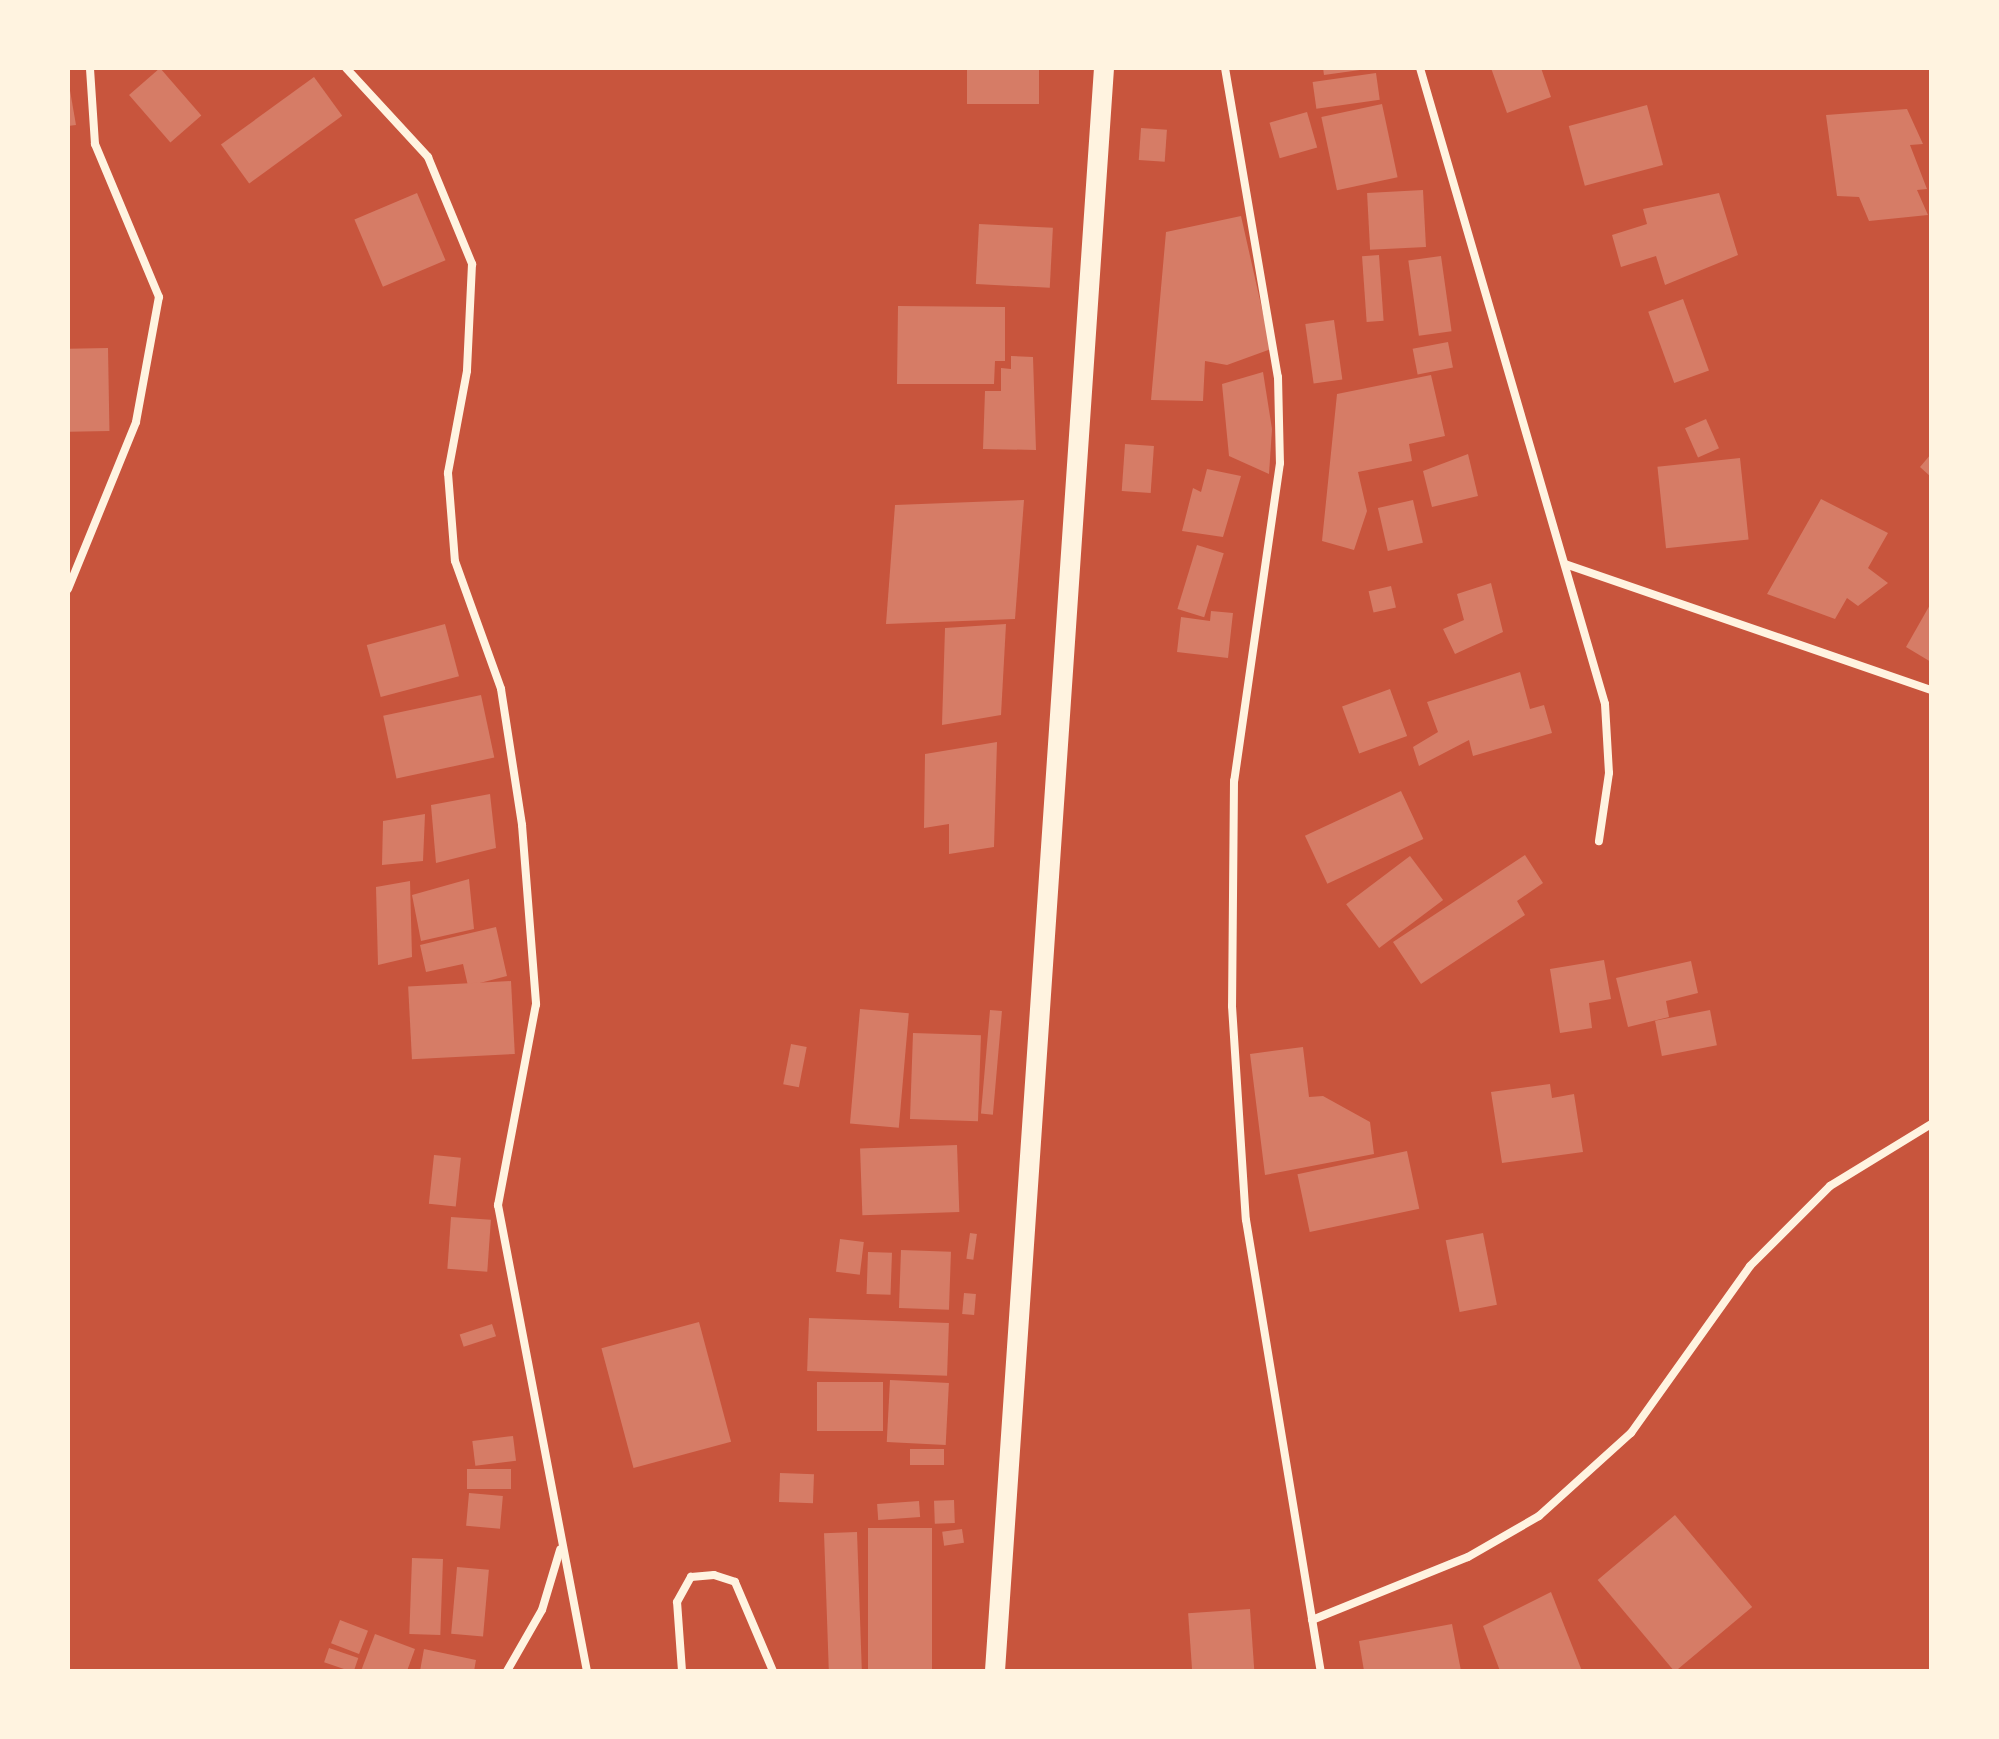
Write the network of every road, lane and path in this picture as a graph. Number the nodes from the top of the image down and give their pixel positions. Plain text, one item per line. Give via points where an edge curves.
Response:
1 (90, 68) edge
2 (346, 68) edge
3 (1104, 68) edge
4 (1225, 68) edge
5 (1420, 68) edge
6 (1565, 564) junction
7 (68, 589) edge
8 (1931, 690) edge
9 (1599, 841) dead end
10 (1931, 1124) edge
11 (560, 1550) junction
12 (1312, 1620) junction
13 (507, 1671) edge
14 (587, 1671) edge
15 (682, 1671) edge
16 (773, 1671) edge
17 (995, 1671) edge
18 (1321, 1671) edge

1 - 7 street via 95,144 159,297 136,422
2 - 11 street via 428,157 472,264 467,371 448,473 455,561 501,689 522,825 536,1004 498,1205 535,1429 561,1508
3 - 17 main road
4 - 12 street via 1271,331 1280,463 1234,781 1232,1006 1246,1220
5 - 6 street
6 - 8 street
6 - 9 street via 1605,704 1609,773
10 - 12 street via 1830,1186 1750,1266 1631,1433 1539,1516 1468,1557
11 - 13 street via 542,1610
11 - 14 street
12 - 18 street
15 - 16 street via 677,1602 691,1577 714,1575 735,1582

